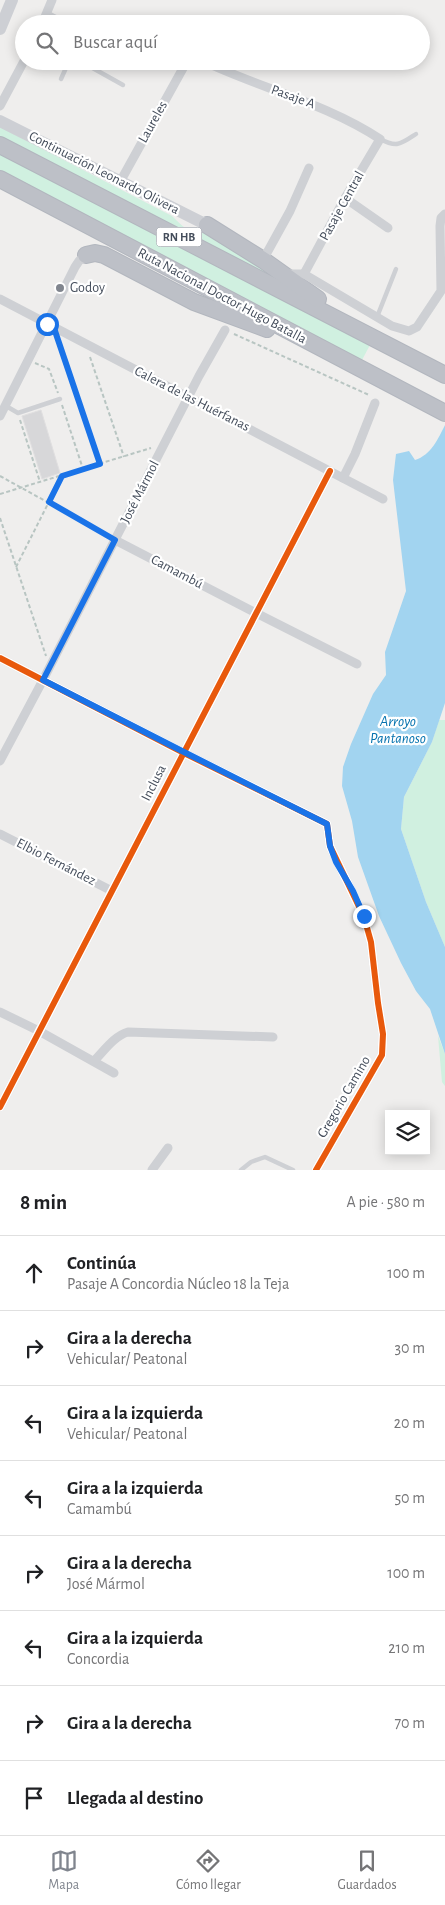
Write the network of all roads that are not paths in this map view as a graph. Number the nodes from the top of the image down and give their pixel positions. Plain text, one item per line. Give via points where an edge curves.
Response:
1 (12, 0) edge
2 (52, 0) edge
3 (46, 12) junction
4 (45, 15) edge
5 (52, 15) edge
6 (0, 29) edge
7 (19, 70) edge
8 (65, 70) edge
9 (96, 70) edge
10 (182, 70) edge
11 (223, 70) edge
12 (61, 79) dead end
13 (123, 85) dead end
14 (0, 106) edge
15 (0, 121) edge
16 (416, 134) dead end
17 (380, 139) junction
18 (0, 145) edge
19 (309, 168) dead end
20 (0, 179) edge
21 (120, 182) junction
22 (345, 198) junction
23 (445, 214) edge
24 (207, 225) joint
25 (388, 228) dead end
26 (86, 255) joint
27 (263, 260) junction
28 (396, 269) dead end
29 (284, 274) junction
30 (304, 274) junction
31 (0, 299) edge
32 (377, 317) junction
33 (50, 326) junction
34 (358, 329) junction
35 (225, 330) road end
36 (345, 361) junction
37 (445, 375) edge
38 (189, 398) junction
39 (60, 399) road end
40 (375, 403) road end
41 (6, 406) junction
42 (445, 413) edge
43 (0, 416) edge
44 (330, 471) junction
45 (344, 478) junction
46 (384, 499) dead end
47 (115, 540) junction
48 (256, 613) junction
49 (0, 658) edge
50 (357, 664) dead end
51 (43, 680) junction
52 (184, 752) junction
53 (0, 761) edge
54 (0, 834) edge
55 (112, 891) junction
56 (0, 1012) edge
57 (40, 1031) junction
58 (274, 1037) dead end
59 (94, 1061) junction
60 (114, 1073) dead end
61 (0, 1107) edge
62 (168, 1148) dead end
63 (152, 1170) edge
64 (241, 1170) edge
65 (293, 1170) edge
66 (316, 1170) edge

1 - 6 main road
2 - 3 street
3 - 4 street
3 - 5 lane
7 - 14 street
8 - 12 lane
9 - 13 lane
10 - 21 street, Laureles
11 - 17 street, Pasaje A via 330,111
15 - 21 main road, Continuación Leonardo Olivera
16 - 17 lane via 400,144 389,144
17 - 22 street, Pasaje Central
18 - 34 highway, RN HB
19 - 27 street
20 - 36 highway, Ruta Nacional Doctor Hugo Batalla / RN HB
21 - 24 main road, Continuación Leonardo Olivera
22 - 25 street
22 - 30 street, Pasaje Central
23 - 32 street via 440,226 441,291 423,319 409,331
24 - 27 highway
26 - 33 street via 75,267
26 - 36 highway via 104,254 194,302
27 - 29 highway
28 - 32 lane
29 - 30 street
29 - 34 highway
30 - 32 street
31 - 33 street, Calera de las Huérfanas
33 - 38 street, Calera de las Huérfanas
33 - 41 street
34 - 37 highway, RN HB
35 - 38 street, José Mármol
36 - 42 highway, Ruta Nacional Doctor Hugo Batalla / RN HB
38 - 44 street, Calera de las Huérfanas
38 - 47 street, José Mármol
39 - 41 lane via 18,413
40 - 45 street
41 - 43 street
44 - 45 street, Calera de las Huérfanas
44 - 48 street, Inclusa
45 - 46 street, Calera de las Huérfanas
47 - 48 street, Camambú
47 - 51 street, José Mármol
48 - 50 street, Camambú
48 - 52 street, Inclusa
49 - 51 street
51 - 52 street
51 - 53 street, José Mármol
52 - 55 street, Inclusa
52 - 66 street, Gregorio Camino via 327,824 336,862 364,916 371,942 383,1034 382,1055
54 - 55 street, Elbio Fernández
55 - 57 street, Inclusa
56 - 57 street
57 - 59 street
57 - 61 street, Inclusa
58 - 59 street via 128,1032
59 - 60 street
62 - 63 street
64 - 65 lane via 266,1157

